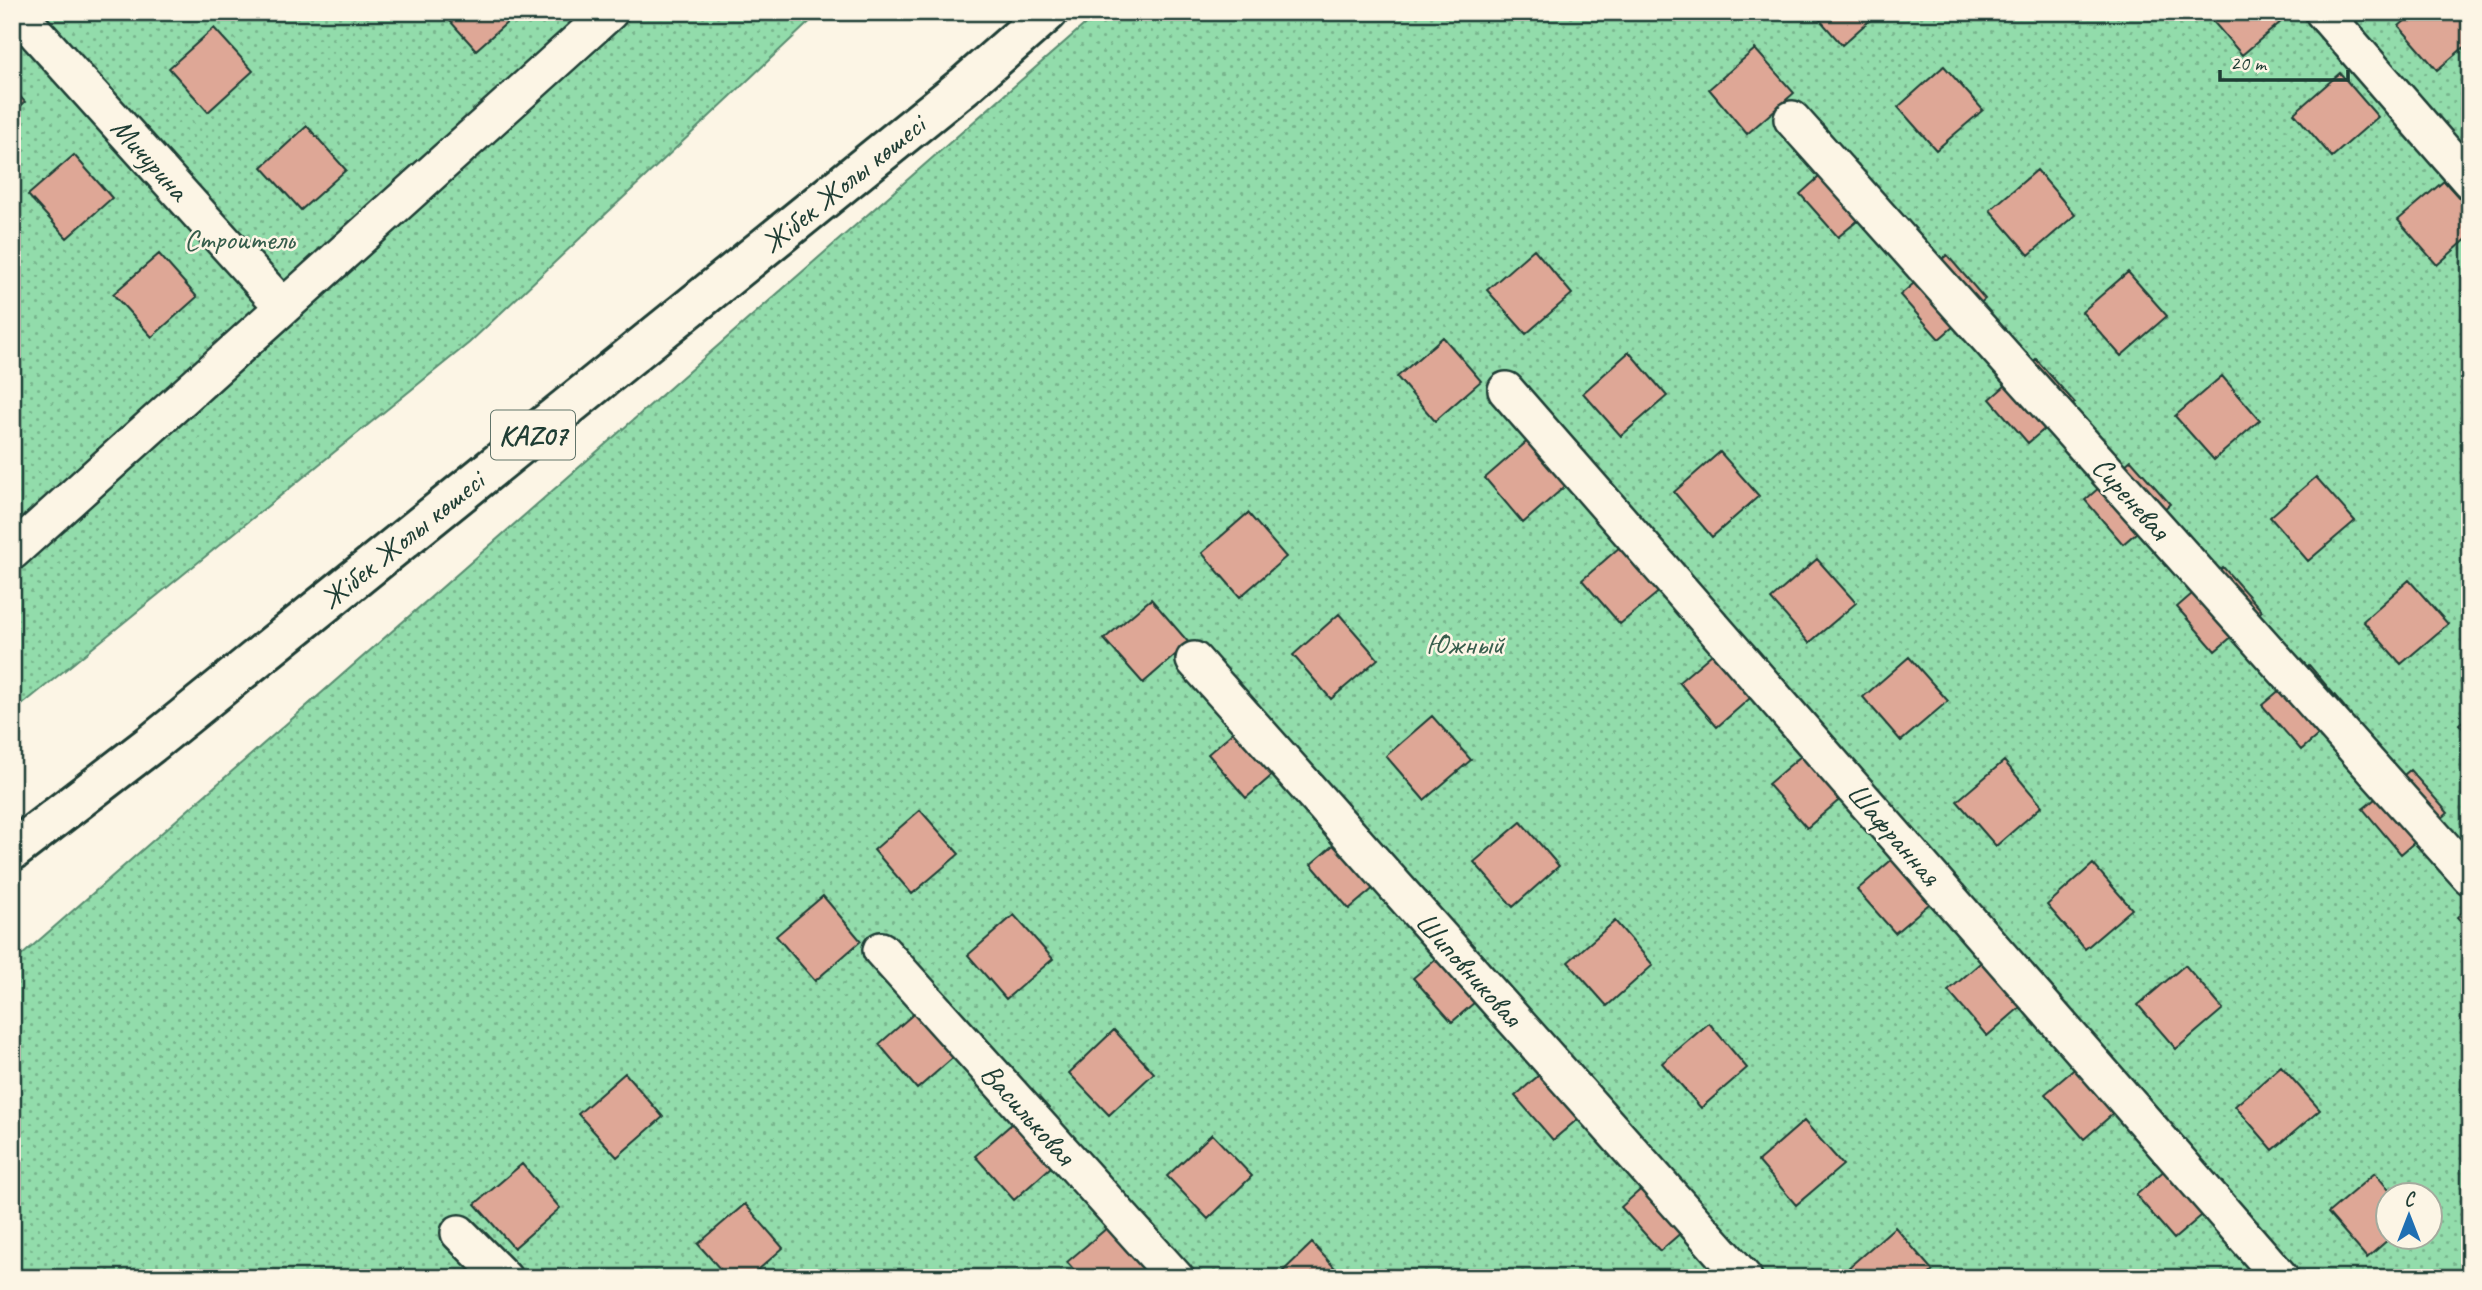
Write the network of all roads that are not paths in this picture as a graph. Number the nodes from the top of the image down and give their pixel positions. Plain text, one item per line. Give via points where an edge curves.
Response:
1 (18, 12) edge
2 (1048, 12) edge
3 (2323, 12) edge
4 (603, 14) edge
5 (1792, 119) dead end
6 (2470, 181) edge
7 (283, 307) junction
8 (1506, 390) dead end
9 (12, 552) edge
10 (1194, 660) dead end
11 (12, 851) edge
12 (2470, 877) edge
13 (881, 950) dead end
14 (458, 1233) dead end
15 (504, 1278) edge
16 (1176, 1278) edge
17 (1744, 1278) edge
18 (2281, 1278) edge

1 - 7 street, Мичурина
2 - 11 highway, Жібек Жолы көшесі / KAZ07 via 965,85 151,744
3 - 6 street
4 - 7 street
5 - 12 street, Сиреневая
7 - 9 street
8 - 18 street, Шафранная
10 - 17 street, Шиповниковая
13 - 16 street, Васильковая
14 - 15 street

